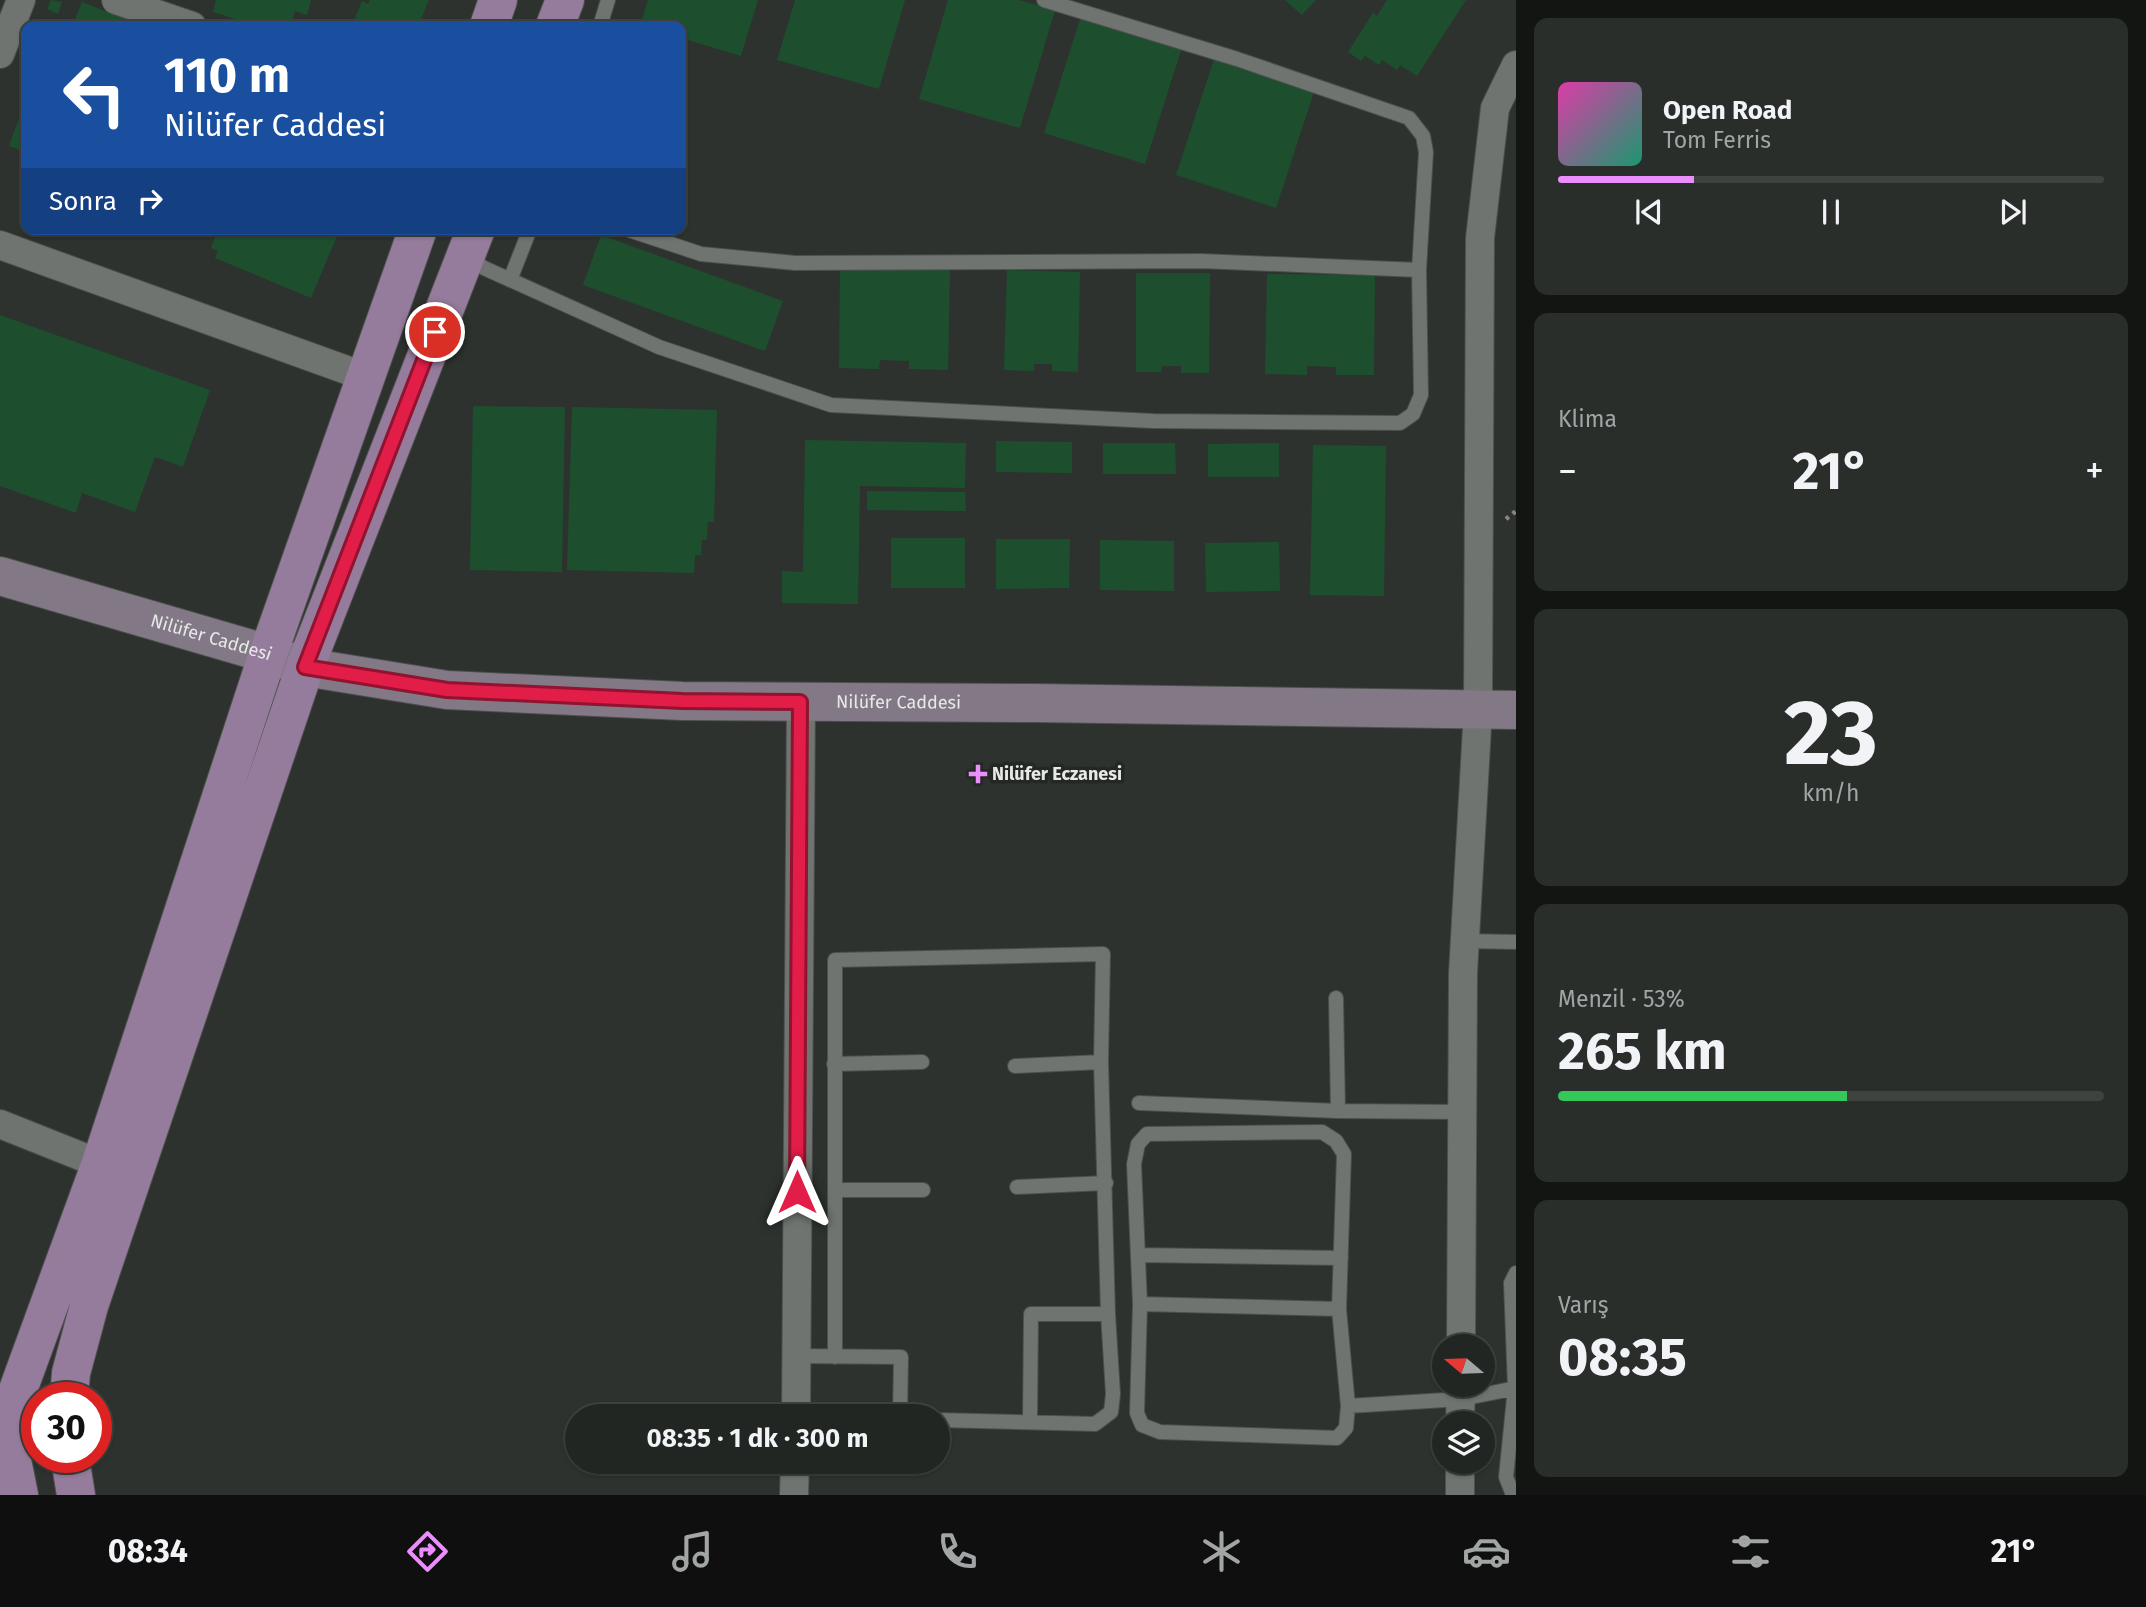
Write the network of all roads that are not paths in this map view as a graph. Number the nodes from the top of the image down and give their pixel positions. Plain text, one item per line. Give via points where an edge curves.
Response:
1 (21, 0) edge
2 (116, 0) edge
3 (498, 0) edge
4 (565, 0) edge
5 (608, 0) edge
6 (1044, 0) edge
7 (177, 21) edge
8 (491, 21) edge
9 (557, 21) edge
10 (602, 21) edge
11 (0, 54) edge
12 (1516, 65) edge
13 (416, 235) edge
14 (528, 235) edge
15 (644, 235) edge
16 (470, 242) edge
17 (0, 245) edge
18 (1419, 270) junction
19 (510, 280) junction
20 (366, 377) junction
21 (0, 576) edge
22 (268, 653) junction
23 (305, 667) junction
24 (800, 702) junction
25 (1478, 710) junction
26 (1516, 710) edge
27 (1465, 940) junction
28 (1516, 942) edge
29 (1336, 998) dead end
30 (922, 1062) dead end
31 (1101, 1062) junction
32 (834, 1064) junction
33 (1015, 1066) dead end
34 (1139, 1103) dead end
35 (1338, 1111) junction
36 (1462, 1112) junction
37 (0, 1124) edge
38 (117, 1170) junction
39 (1106, 1183) junction
40 (1017, 1187) dead end
41 (923, 1189) dead end
42 (835, 1190) junction
43 (1139, 1255) junction
44 (1341, 1258) junction
45 (1516, 1273) edge
46 (1140, 1304) junction
47 (1339, 1309) junction
48 (1108, 1314) junction
49 (1461, 1334) edge
50 (796, 1356) junction
51 (835, 1357) junction
52 (70, 1382) edge
53 (1516, 1388) edge
54 (1461, 1402) edge
55 (796, 1404) edge
56 (900, 1404) edge
57 (1348, 1406) junction
58 (950, 1420) edge
59 (1030, 1421) junction
60 (72, 1473) edge
61 (795, 1474) edge
62 (1460, 1474) edge
63 (19, 1495) edge
64 (76, 1495) edge
65 (794, 1495) edge
66 (1460, 1495) edge
67 (1513, 1495) edge

1 - 11 street
2 - 7 street
3 - 8 main road
4 - 9 main road
5 - 10 lane
6 - 18 lane via 1409,118 1423,136 1426,152
12 - 25 street via 1495,108 1480,238
13 - 20 main road
14 - 19 lane
15 - 18 lane via 701,254 795,263 1201,261
16 - 19 lane via 484,268
16 - 23 main road
17 - 20 street
18 - 19 lane via 1421,395 1413,414 1400,423 1153,421 831,405 659,347
20 - 22 main road
21 - 22 street, Nilüfer Caddesi
22 - 23 street, Nilüfer Caddesi
22 - 38 main road
23 - 24 street, Nilüfer Caddesi via 447,690
23 - 38 main road
24 - 25 street, Nilüfer Caddesi
24 - 50 street
25 - 26 street, Nilüfer Caddesi
25 - 27 street
27 - 28 lane
27 - 36 street
29 - 35 lane
30 - 32 lane
31 - 32 lane via 1103,954 835,960
31 - 33 lane
31 - 39 lane
32 - 42 lane
34 - 35 lane
35 - 36 lane
36 - 49 street
37 - 38 street
38 - 52 main road
38 - 63 main road via 14,1401 9,1445
39 - 40 lane
39 - 48 lane
41 - 42 lane
42 - 51 lane
43 - 44 lane
43 - 44 lane via 1134,1164 1138,1144 1147,1134 1322,1132 1336,1141 1344,1154
43 - 46 lane
44 - 47 lane
45 - 53 lane via 1511,1283
46 - 47 lane
46 - 57 lane via 1137,1413 1142,1425 1160,1433 1336,1438 1346,1428
47 - 57 lane
48 - 59 lane via 1111,1412 1095,1424
48 - 59 lane via 1031,1314
50 - 51 lane
50 - 55 street
51 - 56 lane via 901,1357
53 - 54 lane
53 - 67 lane via 1506,1477
54 - 57 lane
58 - 59 lane
60 - 64 main road
61 - 65 street
62 - 66 street

